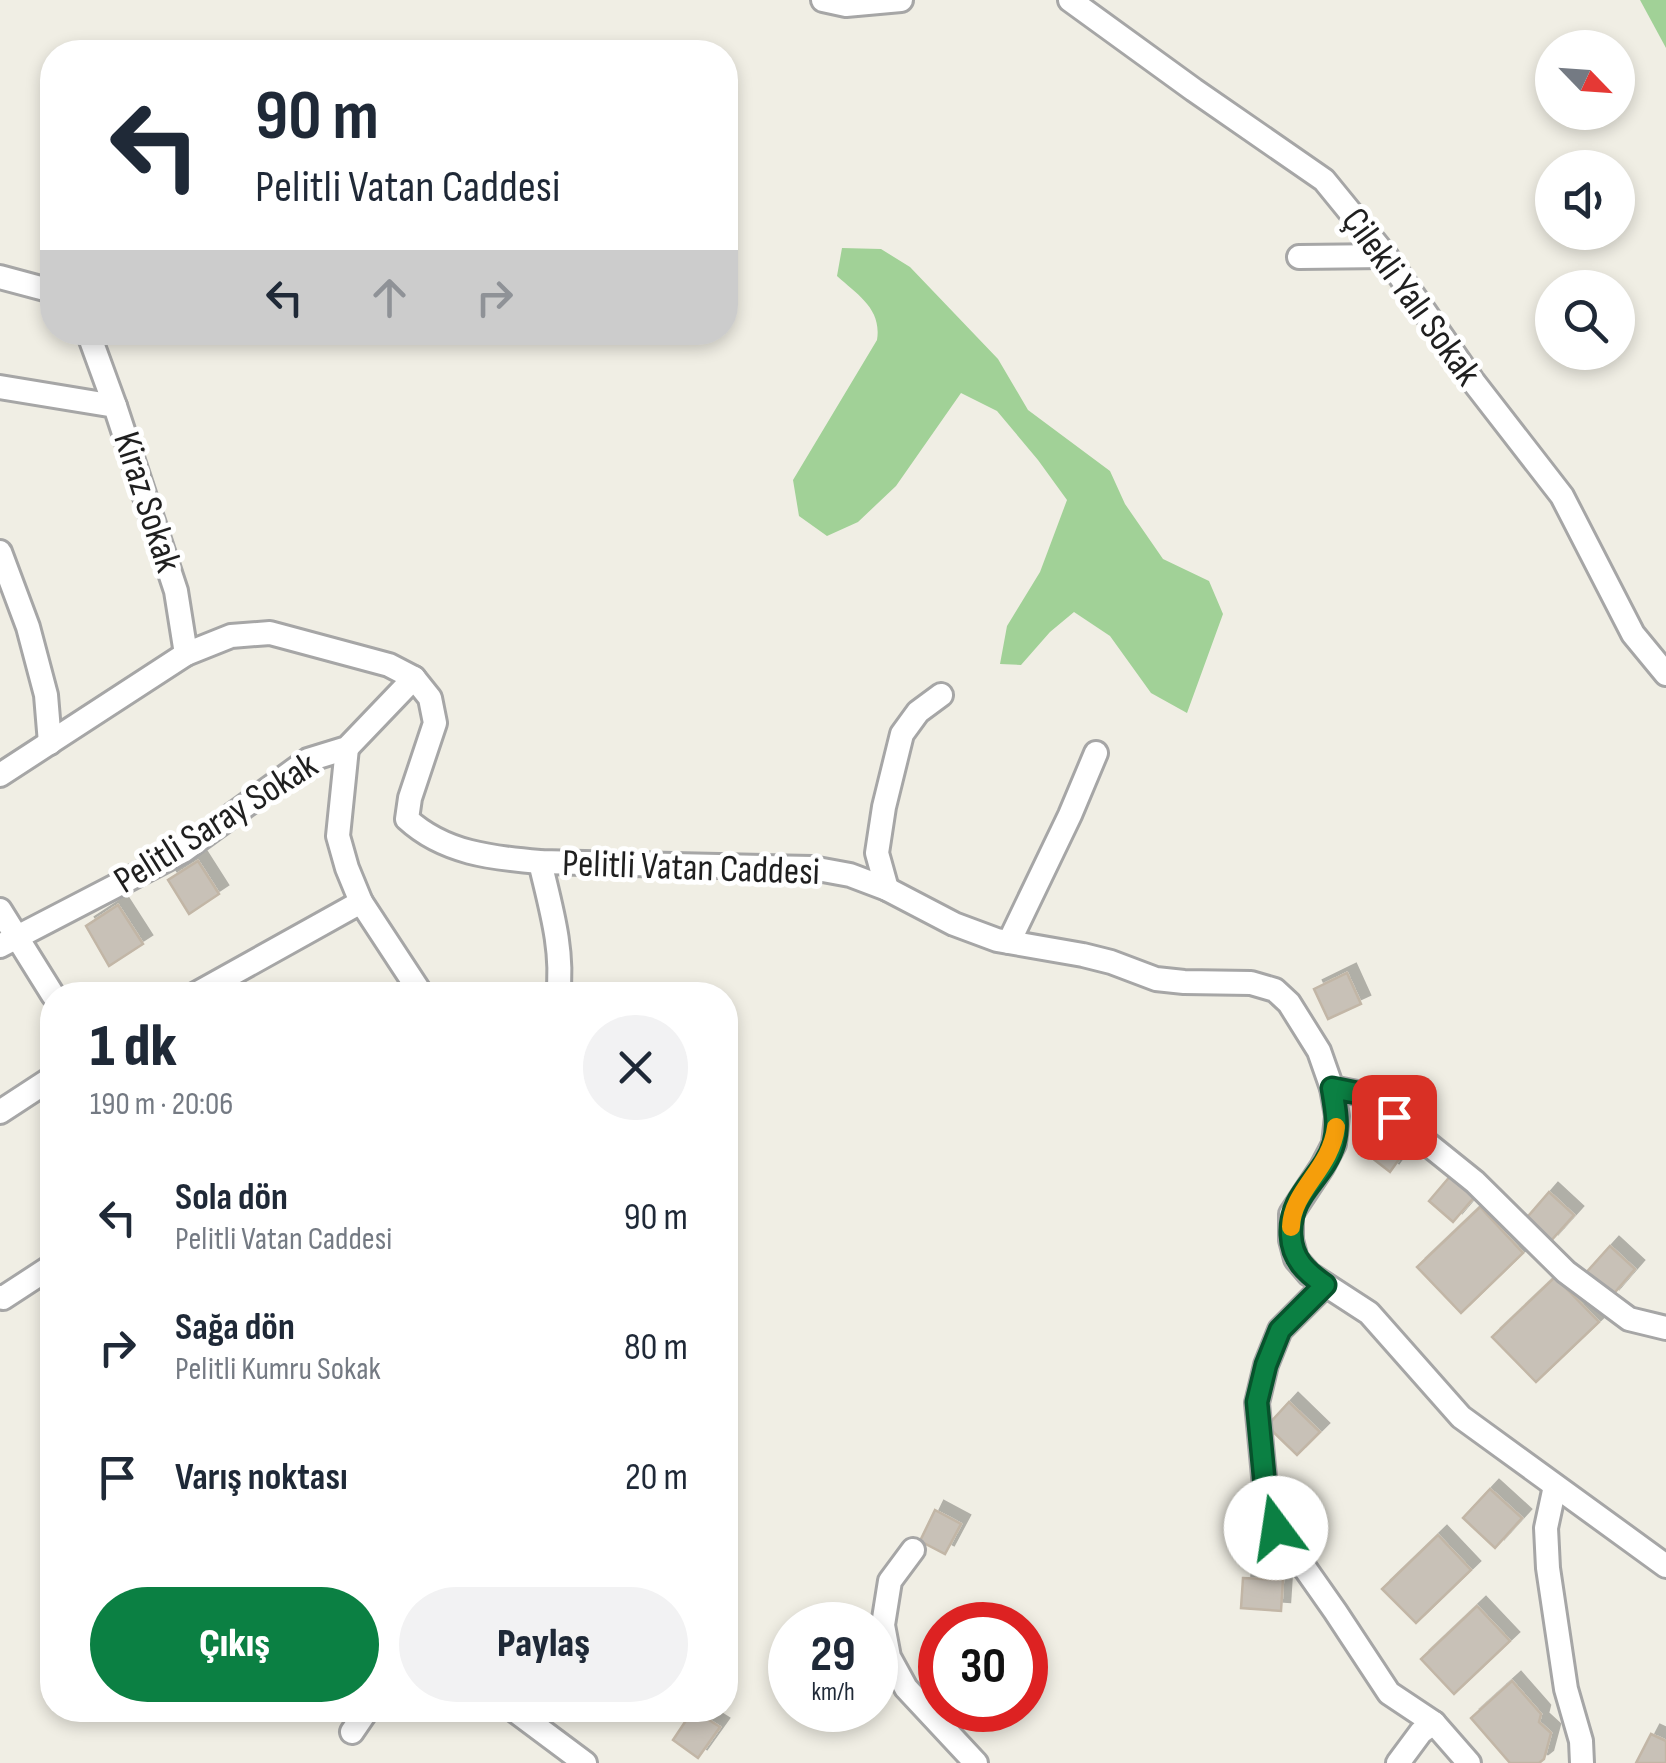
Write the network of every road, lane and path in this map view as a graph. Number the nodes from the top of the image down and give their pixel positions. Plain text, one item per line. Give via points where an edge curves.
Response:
1 (823, 0) edge
2 (901, 0) edge
3 (1070, 0) edge
4 (1386, 256) junction
5 (1298, 257) dead end
6 (0, 277) edge
7 (40, 286) edge
8 (93, 345) edge
9 (0, 386) edge
10 (115, 406) junction
11 (0, 552) edge
12 (186, 654) junction
13 (1666, 674) edge
14 (414, 678) junction
15 (941, 695) dead end
16 (50, 743) junction
17 (347, 748) junction
18 (1096, 753) dead end
19 (0, 775) edge
20 (540, 862) junction
21 (887, 888) junction
22 (361, 902) junction
23 (0, 910) edge
24 (8, 942) edge
25 (1009, 942) junction
26 (42, 982) edge
27 (217, 982) edge
28 (413, 982) edge
29 (559, 982) edge
30 (40, 1086) edge
31 (1332, 1088) junction
32 (0, 1112) edge
33 (40, 1274) edge
34 (1325, 1285) junction
35 (0, 1297) edge
36 (1666, 1328) edge
37 (1555, 1486) junction
38 (912, 1550) dead end
39 (1666, 1566) edge
40 (359, 1722) edge
41 (530, 1722) edge
42 (1434, 1723) junction
43 (352, 1732) dead end
44 (584, 1763) edge
45 (976, 1763) edge
46 (1398, 1763) edge
47 (1469, 1763) edge
48 (1582, 1763) edge

1 - 2 street
3 - 4 street, Çilekli Yalı Sokak via 1324,180
4 - 5 street
4 - 13 street, Çilekli Yalı Sokak via 1562,496 1633,634
6 - 7 street
8 - 10 street
9 - 10 street, Kiraz Sokak
10 - 12 street, Kiraz Sokak via 176,591
11 - 16 street via 46,694
12 - 14 street via 231,636 270,633 389,664
12 - 16 street
14 - 17 street, Pelitli Saray Sokak
14 - 20 street, Pelitli Vatan Caddesi via 430,698 435,724 406,819 452,848
15 - 21 street via 902,734 877,853
16 - 19 street
17 - 22 street via 338,836
17 - 24 street, Pelitli Saray Sokak via 308,760 183,851
18 - 25 street
20 - 21 street, Pelitli Vatan Caddesi via 812,868
20 - 29 street
21 - 25 street, Pelitli Vatan Caddesi via 974,933
22 - 27 street
22 - 28 street
23 - 24 street
24 - 26 street
25 - 31 street, Pelitli Vatan Caddesi via 1097,958 1156,979 1275,990 1319,1052
30 - 32 street
31 - 34 street, Pelitli Vatan Caddesi via 1334,1144 1291,1214 1296,1259
31 - 36 street via 1367,1095 1628,1319
33 - 35 street
34 - 37 street, Pelitli Vatan Caddesi via 1370,1313 1461,1417
34 - 42 street via 1280,1330 1266,1365 1257,1402 1265,1486 1276,1528 1389,1693
37 - 39 street, Pelitli Vatan Caddesi
37 - 48 street via 1546,1528 1548,1568
38 - 45 street via 890,1581 883,1624 889,1656 906,1688
40 - 43 street
41 - 44 street
42 - 46 street
42 - 47 street

